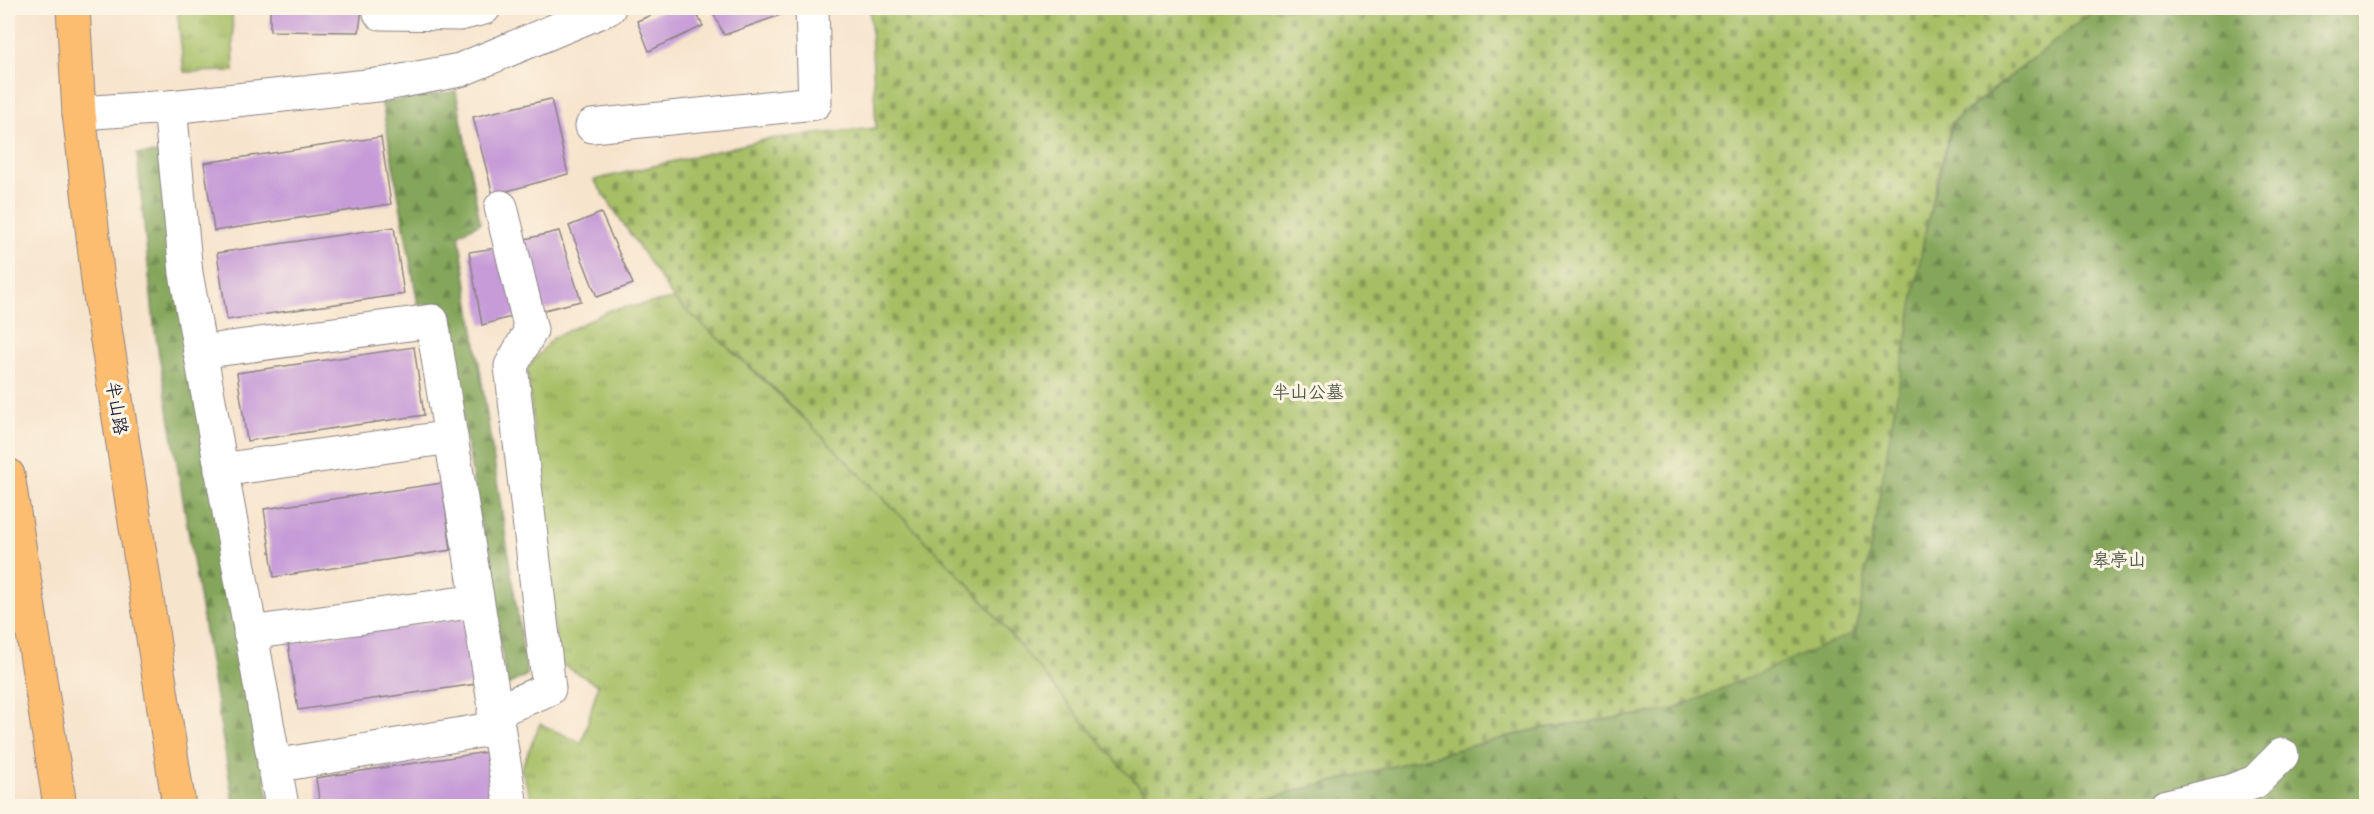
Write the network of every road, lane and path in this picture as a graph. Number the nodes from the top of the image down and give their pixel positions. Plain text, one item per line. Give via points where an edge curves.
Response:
1 (73, 8) edge
2 (484, 8) edge
3 (609, 8) edge
4 (812, 8) edge
5 (380, 13) dead end
6 (170, 107) junction
7 (79, 113) junction
8 (592, 126) dead end
9 (501, 207) dead end
10 (200, 352) junction
11 (451, 437) junction
12 (221, 470) junction
13 (8, 475) edge
14 (477, 601) junction
15 (250, 633) junction
16 (496, 720) junction
17 (2282, 755) dead end
18 (274, 766) junction
19 (60, 807) edge
20 (179, 807) edge
21 (282, 807) edge
22 (511, 807) edge
23 (2167, 807) edge

1 - 7 main road, 半山路
2 - 5 street via 460,14
3 - 6 street via 460,70 386,84
4 - 8 street via 815,103
6 - 7 street
6 - 10 street via 186,273
7 - 20 main road, 半山路 via 99,289
9 - 16 street via 531,330 511,366 549,690
10 - 11 street via 432,321
10 - 12 street
11 - 12 street
11 - 14 street
12 - 15 street
13 - 19 main road
14 - 15 street
14 - 16 street
15 - 18 street
16 - 18 street
16 - 22 street
17 - 23 street via 2254,782
18 - 21 street

